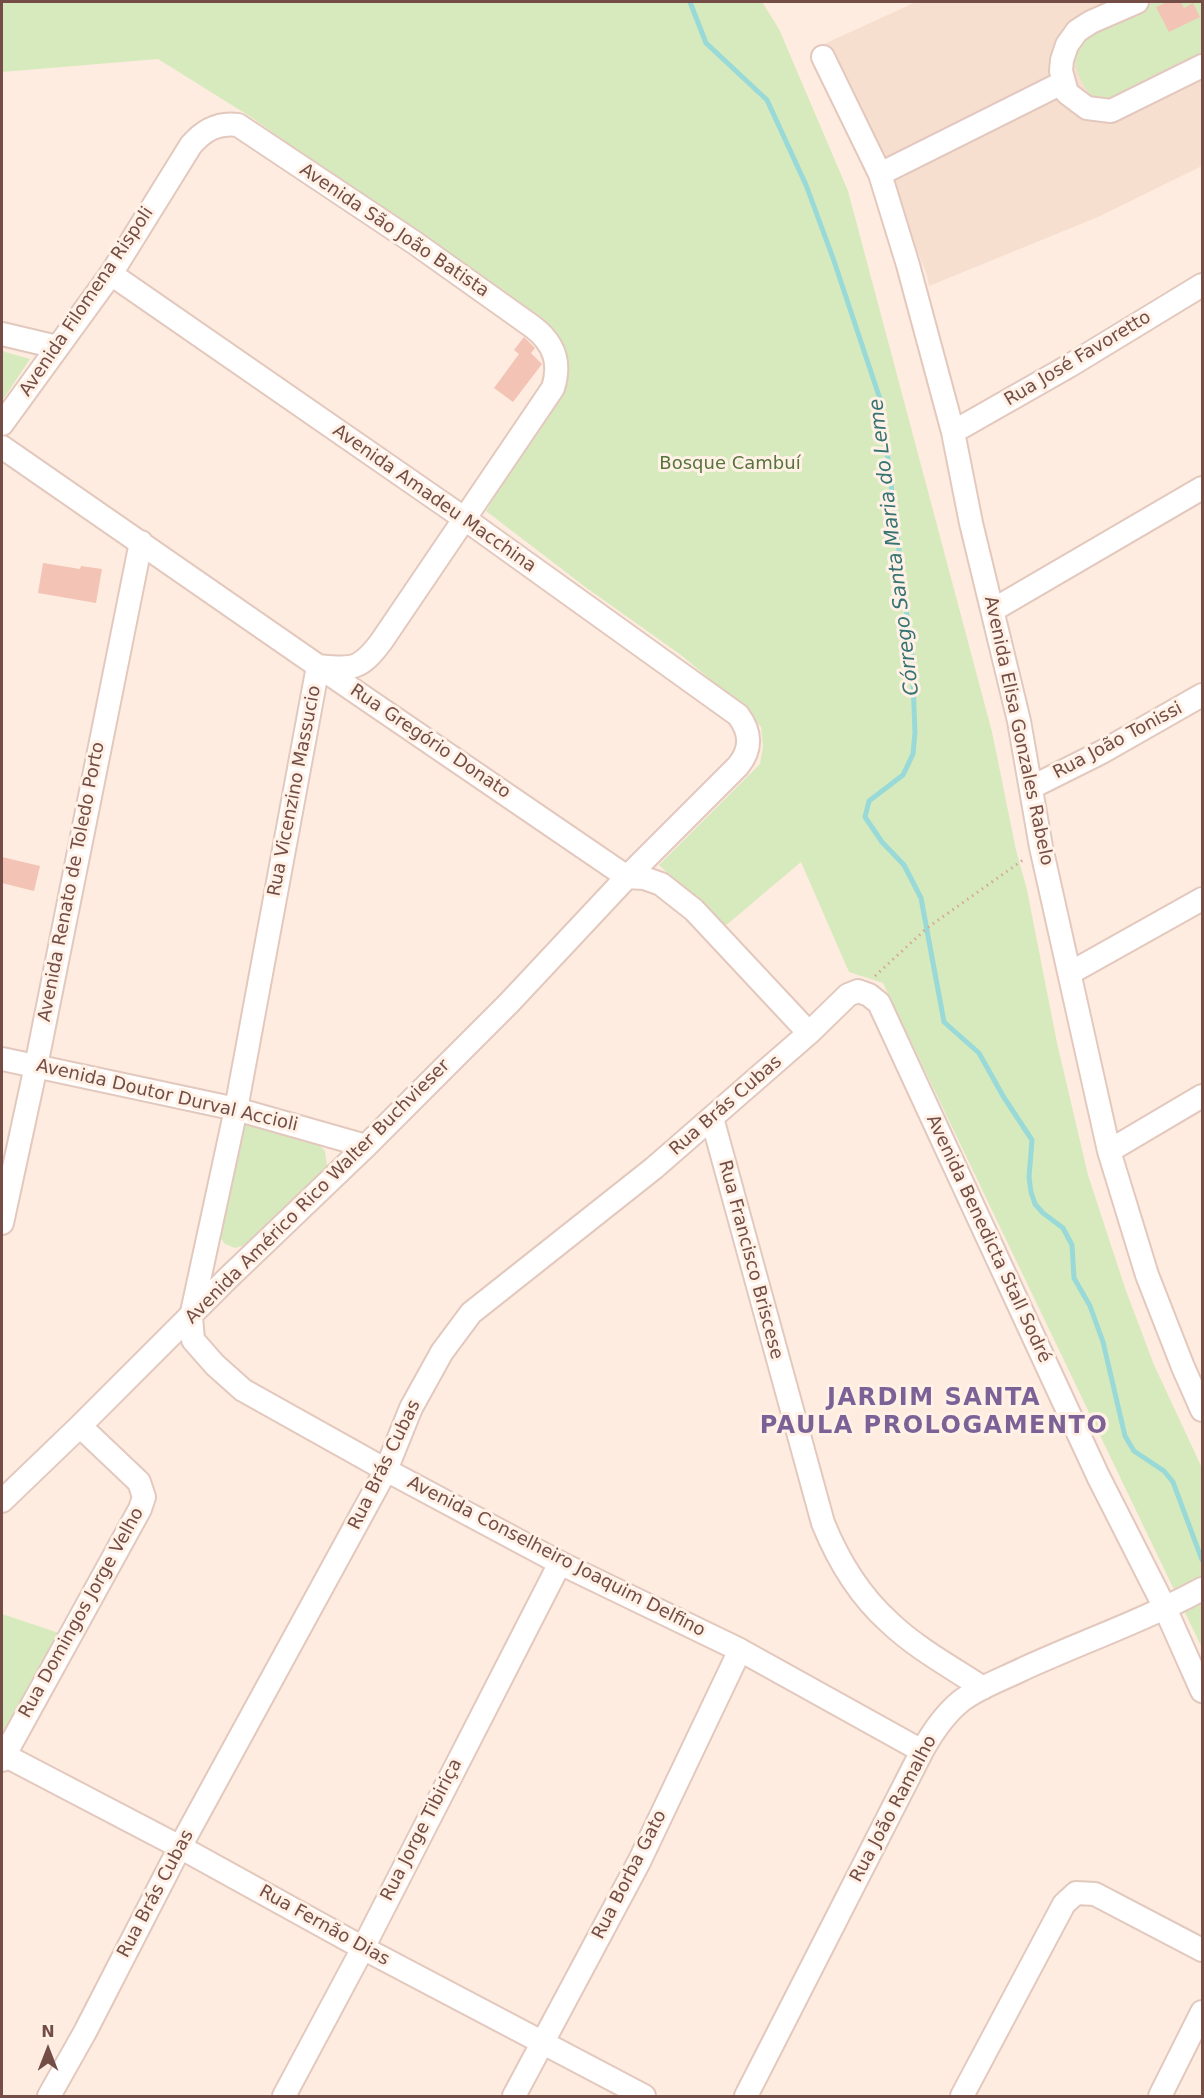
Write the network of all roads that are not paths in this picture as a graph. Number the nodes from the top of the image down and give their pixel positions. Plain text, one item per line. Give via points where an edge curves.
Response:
1 (1137, 2) edge
2 (823, 57) dead end
3 (1203, 66) edge
4 (1064, 82) junction
5 (218, 125) joint
6 (880, 174) junction
7 (111, 274) junction
8 (1203, 285) edge
9 (2, 334) edge
10 (57, 347) junction
11 (554, 360) joint
12 (2, 424) edge
13 (953, 432) junction
14 (2, 447) edge
15 (1203, 488) edge
16 (465, 519) junction
17 (141, 542) junction
18 (993, 610) junction
19 (318, 666) junction
20 (1203, 695) edge
21 (748, 732) joint
22 (1032, 787) junction
23 (627, 877) junction
24 (1203, 899) edge
25 (1070, 973) junction
26 (858, 991) joint
27 (809, 1033) junction
28 (2, 1059) edge
29 (36, 1066) junction
30 (1203, 1096) edge
31 (236, 1109) junction
32 (712, 1118) junction
33 (366, 1146) junction
34 (1108, 1151) junction
35 (2, 1223) edge
36 (191, 1317) junction
37 (1203, 1410) edge
38 (80, 1426) junction
39 (386, 1470) junction
40 (2, 1501) edge
41 (560, 1563) junction
42 (1195, 1593) edge
43 (1165, 1608) junction
44 (740, 1650) junction
45 (983, 1688) junction
46 (1203, 1691) edge
47 (922, 1751) junction
48 (3, 1758) edge
49 (180, 1847) junction
50 (363, 1948) junction
51 (1203, 1950) edge
52 (1203, 2012) edge
53 (543, 2043) junction
54 (49, 2097) edge
55 (284, 2097) edge
56 (514, 2097) edge
57 (644, 2097) edge
58 (746, 2097) edge
59 (962, 2097) edge
60 (1160, 2097) edge

1 - 4 street via 1077,31 1062,60
2 - 6 street, Avenida Elisa Gonzales Rabelo
3 - 4 street via 1111,111 1081,104 1067,93
4 - 6 street
5 - 7 street, Avenida Filomena Rispoli via 202,133 191,145
5 - 11 street, Avenida São João Batista via 238,125 415,243 538,331 553,348
6 - 13 street, Avenida Elisa Gonzales Rabelo
7 - 10 street, Avenida Filomena Rispoli
7 - 16 street, Avenida Amadeu Macchina
8 - 13 street, Rua José Favoretto
9 - 10 street
10 - 12 street, Avenida Filomena Rispoli
11 - 16 street, Rua Vicenzino Massucio via 553,388
13 - 18 street, Avenida Elisa Gonzales Rabelo
14 - 17 street, Rua Gregório Donato
15 - 18 street
16 - 19 street, Rua Vicenzino Massucio via 372,654 350,669
16 - 21 street, Avenida Amadeu Macchina via 738,715
17 - 19 street, Rua Gregório Donato
17 - 29 street, Avenida Renato de Toledo Porto
18 - 22 street, Avenida Elisa Gonzales Rabelo
19 - 23 street, Rua Gregório Donato
19 - 31 street, Rua Vicenzino Massucio
20 - 22 street, Rua João Tonissi
21 - 23 street, Avenida Américo Rico Walter Buchvieser via 745,758
22 - 25 street, Avenida Elisa Gonzales Rabelo via 1041,847
23 - 27 street, Rua Gregório Donato via 661,884 694,910
23 - 33 street, Avenida Américo Rico Walter Buchvieser via 509,1003
24 - 25 street
25 - 34 street, Avenida Elisa Gonzales Rabelo
26 - 27 street, Rua Brás Cubas via 848,995
26 - 43 street, Avenida Benedicta Stall Sodré via 879,1002 1098,1476
27 - 32 street, Rua Brás Cubas
28 - 29 street, Avenida Doutor Durval Accioli
29 - 31 street, Avenida Doutor Durval Accioli
29 - 35 street, Avenida Renato de Toledo Porto
30 - 34 street
31 - 33 street, Avenida Doutor Durval Accioli
31 - 36 street, Rua Vicenzino Massucio
32 - 39 street, Rua Brás Cubas via 471,1313 442,1352 411,1408
32 - 45 street, Rua Francisco Briscese via 830,1539 862,1594 890,1623
33 - 36 street, Avenida Américo Rico Walter Buchvieser
34 - 37 street, Avenida Elisa Gonzales Rabelo via 1147,1275
36 - 38 street, Avenida Américo Rico Walter Buchvieser
36 - 39 street, Avenida Conselheiro Joaquim Delfino via 193,1340 243,1390
38 - 40 street, Avenida Américo Rico Walter Buchvieser
38 - 48 street, Rua Domingos Jorge Velho via 139,1482 144,1497
39 - 41 street, Avenida Conselheiro Joaquim Delfino
39 - 49 street, Rua Brás Cubas
41 - 44 street, Avenida Conselheiro Joaquim Delfino
41 - 50 street, Rua Jorge Tibiriça
42 - 43 street, Rua João Ramalho
43 - 45 street, Rua João Ramalho
43 - 46 street, Avenida Benedicta Stall Sodré
44 - 47 street, Avenida Conselheiro Joaquim Delfino
44 - 53 street, Rua Borba Gato via 639,1862
45 - 47 street, Rua João Ramalho via 962,1701 933,1732
47 - 58 street, Rua João Ramalho
48 - 49 street, Rua Fernão Dias
49 - 50 street, Rua Fernão Dias
49 - 54 street, Rua Brás Cubas
50 - 53 street, Rua Fernão Dias
50 - 55 street, Rua Jorge Tibiriça
51 - 59 street via 1095,1894 1076,1893 1064,1904
52 - 60 street
53 - 56 street, Rua Borba Gato
53 - 57 street, Rua Fernão Dias

